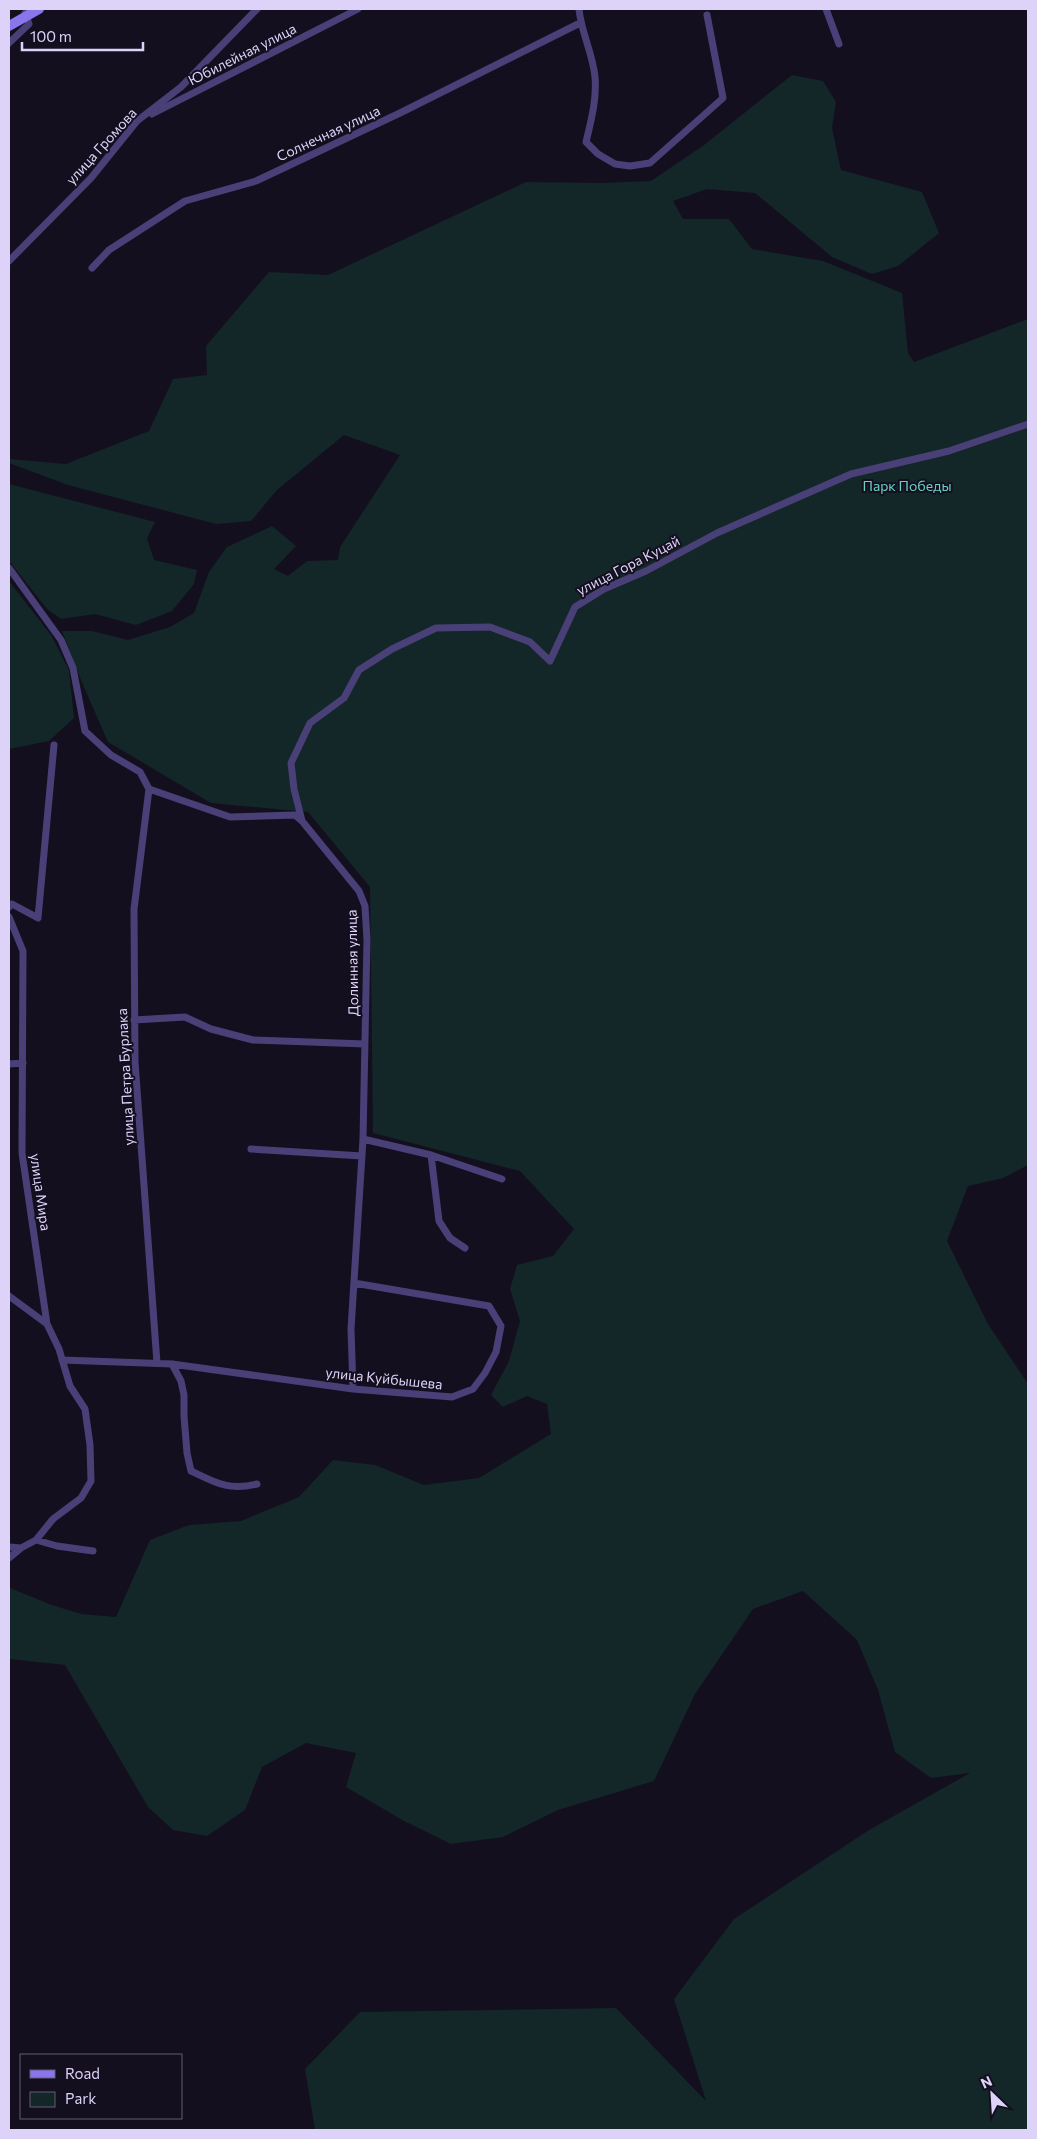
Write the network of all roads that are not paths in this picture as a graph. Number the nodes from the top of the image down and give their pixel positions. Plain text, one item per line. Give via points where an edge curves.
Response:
1 (39, 9) edge
2 (257, 9) edge
3 (358, 9) edge
4 (579, 9) edge
5 (826, 9) edge
6 (28, 12) edge
7 (707, 15) dead end
8 (580, 23) junction
9 (9, 24) edge
10 (9, 44) edge
11 (839, 44) dead end
12 (137, 122) junction
13 (9, 262) edge
14 (92, 268) dead end
15 (1028, 424) edge
16 (9, 568) edge
17 (54, 745) dead end
18 (149, 789) junction
19 (302, 821) junction
20 (9, 907) edge
21 (9, 917) edge
22 (134, 1020) junction
23 (365, 1044) junction
24 (23, 1063) junction
25 (9, 1064) edge
26 (363, 1139) junction
27 (250, 1149) dead end
28 (431, 1155) junction
29 (362, 1156) junction
30 (502, 1178) dead end
31 (465, 1248) dead end
32 (354, 1283) junction
33 (9, 1296) edge
34 (47, 1324) junction
35 (62, 1360) junction
36 (157, 1363) junction
37 (172, 1364) junction
38 (353, 1389) junction
39 (257, 1484) dead end
40 (36, 1540) junction
41 (9, 1547) edge
42 (21, 1548) junction
43 (93, 1550) dead end
44 (9, 1558) edge

1 - 6 main road
2 - 12 street, улица Громова via 181,87
3 - 12 street, Юбилейная улица
4 - 8 street
5 - 11 street
6 - 9 main road
6 - 10 street via 29,24
7 - 8 street via 723,98 650,163 630,166 615,164 586,142 595,99 595,76
8 - 14 street, Солнечная улица via 256,181 186,201 109,250
12 - 13 street, улица Громова via 91,178
15 - 19 street, улица Гора Куцай via 949,451 851,474 604,589 575,607 550,661 530,642 490,627 436,628 392,649 359,670 344,698 310,723 291,764
16 - 18 street via 61,640 73,668 85,731 111,755 140,772
17 - 20 street via 38,918 12,904
18 - 19 street via 230,817 295,816
18 - 22 street, улица Петра Бурлака via 134,909
19 - 23 street, Долинная улица via 359,891 365,906
21 - 24 street, улица Мира via 23,951
22 - 23 street via 186,1017 211,1029 253,1040
22 - 36 street, улица Петра Бурлака
23 - 26 street, Долинная улица
24 - 25 street
24 - 34 street, улица Мира via 22,1153
26 - 28 street
26 - 29 street, Долинная улица
27 - 29 street
28 - 30 street
28 - 31 street via 439,1221 450,1238
29 - 32 street, Долинная улица
32 - 38 street, Долинная улица via 351,1329
32 - 38 street, улица Куйбышева via 489,1306 501,1326 496,1352 473,1389 452,1397
33 - 34 street
34 - 35 street
35 - 36 street, улица Куйбышева
35 - 40 street via 70,1386 85,1409 91,1481 82,1498 53,1518
36 - 37 street, улица Куйбышева
37 - 38 street, улица Куйбышева
37 - 39 street via 184,1395 186,1444 191,1471 214,1482 239,1488
40 - 42 street
40 - 43 street
41 - 42 street
42 - 44 street

